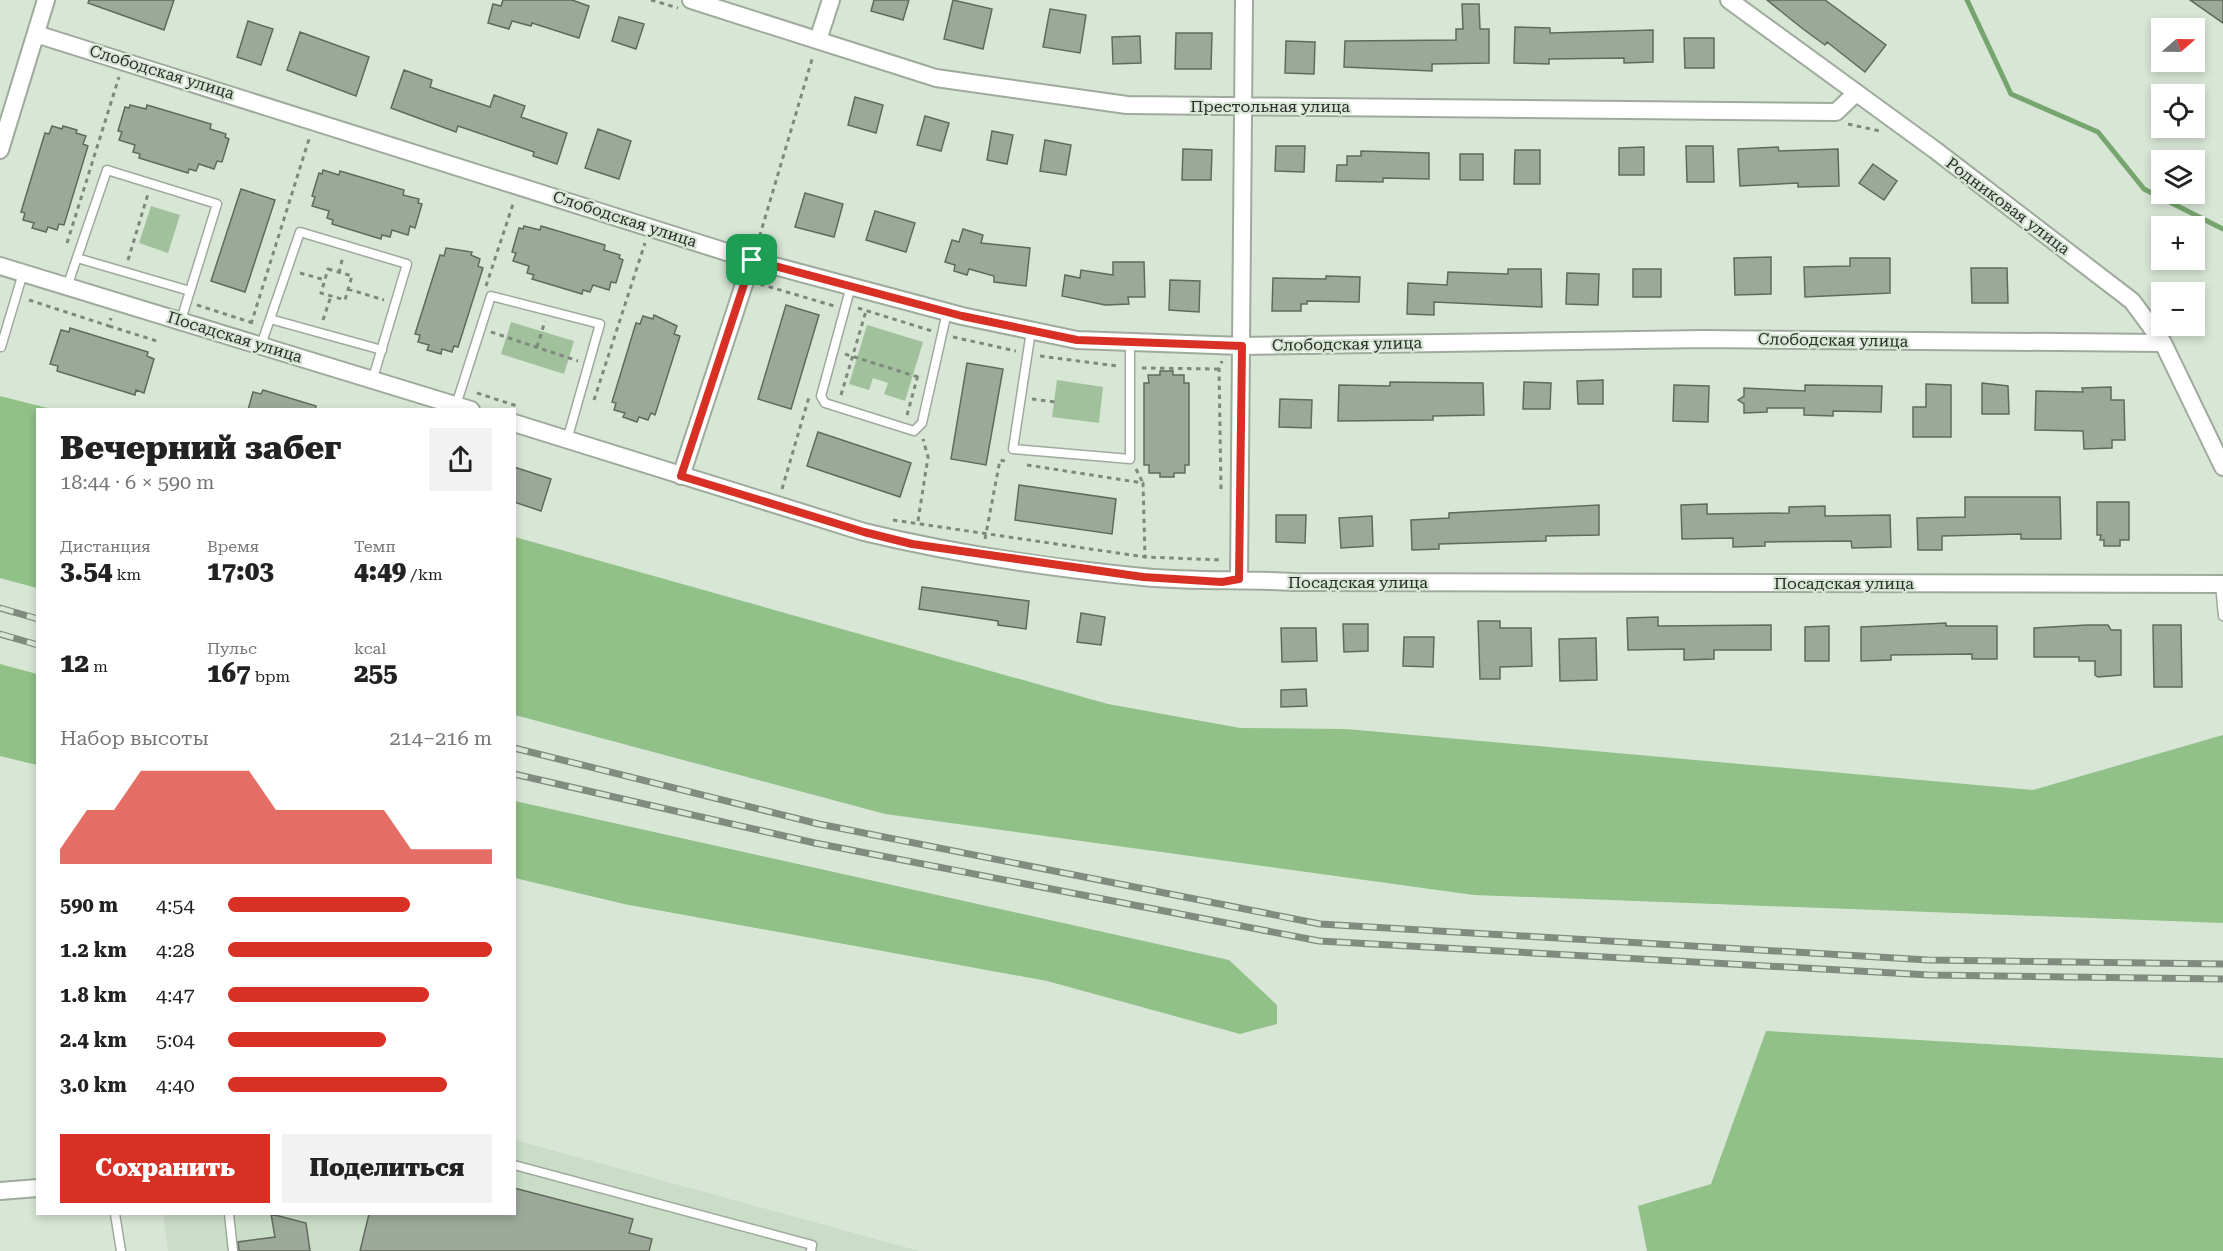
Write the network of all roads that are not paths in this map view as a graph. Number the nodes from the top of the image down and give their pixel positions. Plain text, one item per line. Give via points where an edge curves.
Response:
1 (46, 0) edge
2 (691, 0) edge
3 (831, 0) edge
4 (1244, 0) edge
5 (1729, 0) edge
6 (36, 34) junction
7 (818, 40) junction
8 (1856, 93) junction
9 (1242, 105) junction
10 (0, 150) edge
11 (77, 258) junction
12 (752, 260) junction
13 (0, 266) edge
14 (22, 273) junction
15 (851, 285) junction
16 (68, 287) junction
17 (190, 291) junction
18 (947, 312) junction
19 (270, 319) junction
20 (181, 320) junction
21 (1031, 331) junction
22 (1130, 342) junction
23 (253, 343) junction
24 (2163, 343) junction
25 (1242, 346) junction
26 (1, 347) edge
27 (382, 350) junction
28 (373, 378) junction
29 (464, 407) edge
30 (516, 424) edge
31 (567, 440) junction
32 (2223, 467) edge
33 (681, 476) junction
34 (1239, 579) junction
35 (2222, 584) edge
36 (2223, 616) edge
37 (516, 1166) edge
38 (36, 1188) edge
39 (0, 1191) edge
40 (115, 1215) edge
41 (229, 1215) edge
42 (121, 1251) edge
43 (233, 1251) edge
44 (811, 1251) edge

1 - 6 street
2 - 7 street, Престольная улица
3 - 7 street
4 - 9 street
5 - 8 street, Родниковая улица
6 - 10 street
6 - 12 street, Слободская улица
7 - 9 street, Престольная улица via 936,78 1127,105
8 - 9 street, Престольная улица via 1836,112
8 - 24 street, Родниковая улица via 2133,301
9 - 25 street
11 - 16 lane
11 - 17 lane
11 - 17 lane via 107,170 217,204
12 - 15 street, Слободская улица
12 - 33 street
13 - 14 street, Посадская улица
14 - 16 street, Посадская улица
14 - 26 lane
15 - 18 street, Слободская улица
15 - 18 lane via 821,396 825,403 903,428 919,429
16 - 20 street, Посадская улица
17 - 20 lane
18 - 21 street, Слободская улица
19 - 23 lane
19 - 27 lane
19 - 27 lane via 300,232 407,264
20 - 23 street, Посадская улица
21 - 22 street, Слободская улица via 1077,340
21 - 22 lane via 1013,449 1130,459
22 - 25 street, Слободская улица
23 - 28 street, Посадская улица
24 - 25 street, Слободская улица via 1703,339
24 - 32 street, Родниковая улица
25 - 34 street
27 - 28 lane
28 - 29 street, Посадская улица
29 - 31 lane via 491,296 600,324
30 - 31 street, Посадская улица
31 - 33 street, Посадская улица
33 - 34 street, Посадская улица via 912,544 1143,577 1222,582
34 - 35 street, Посадская улица
35 - 36 lane
37 - 44 lane via 812,1245
38 - 39 street
40 - 42 lane
41 - 43 lane

